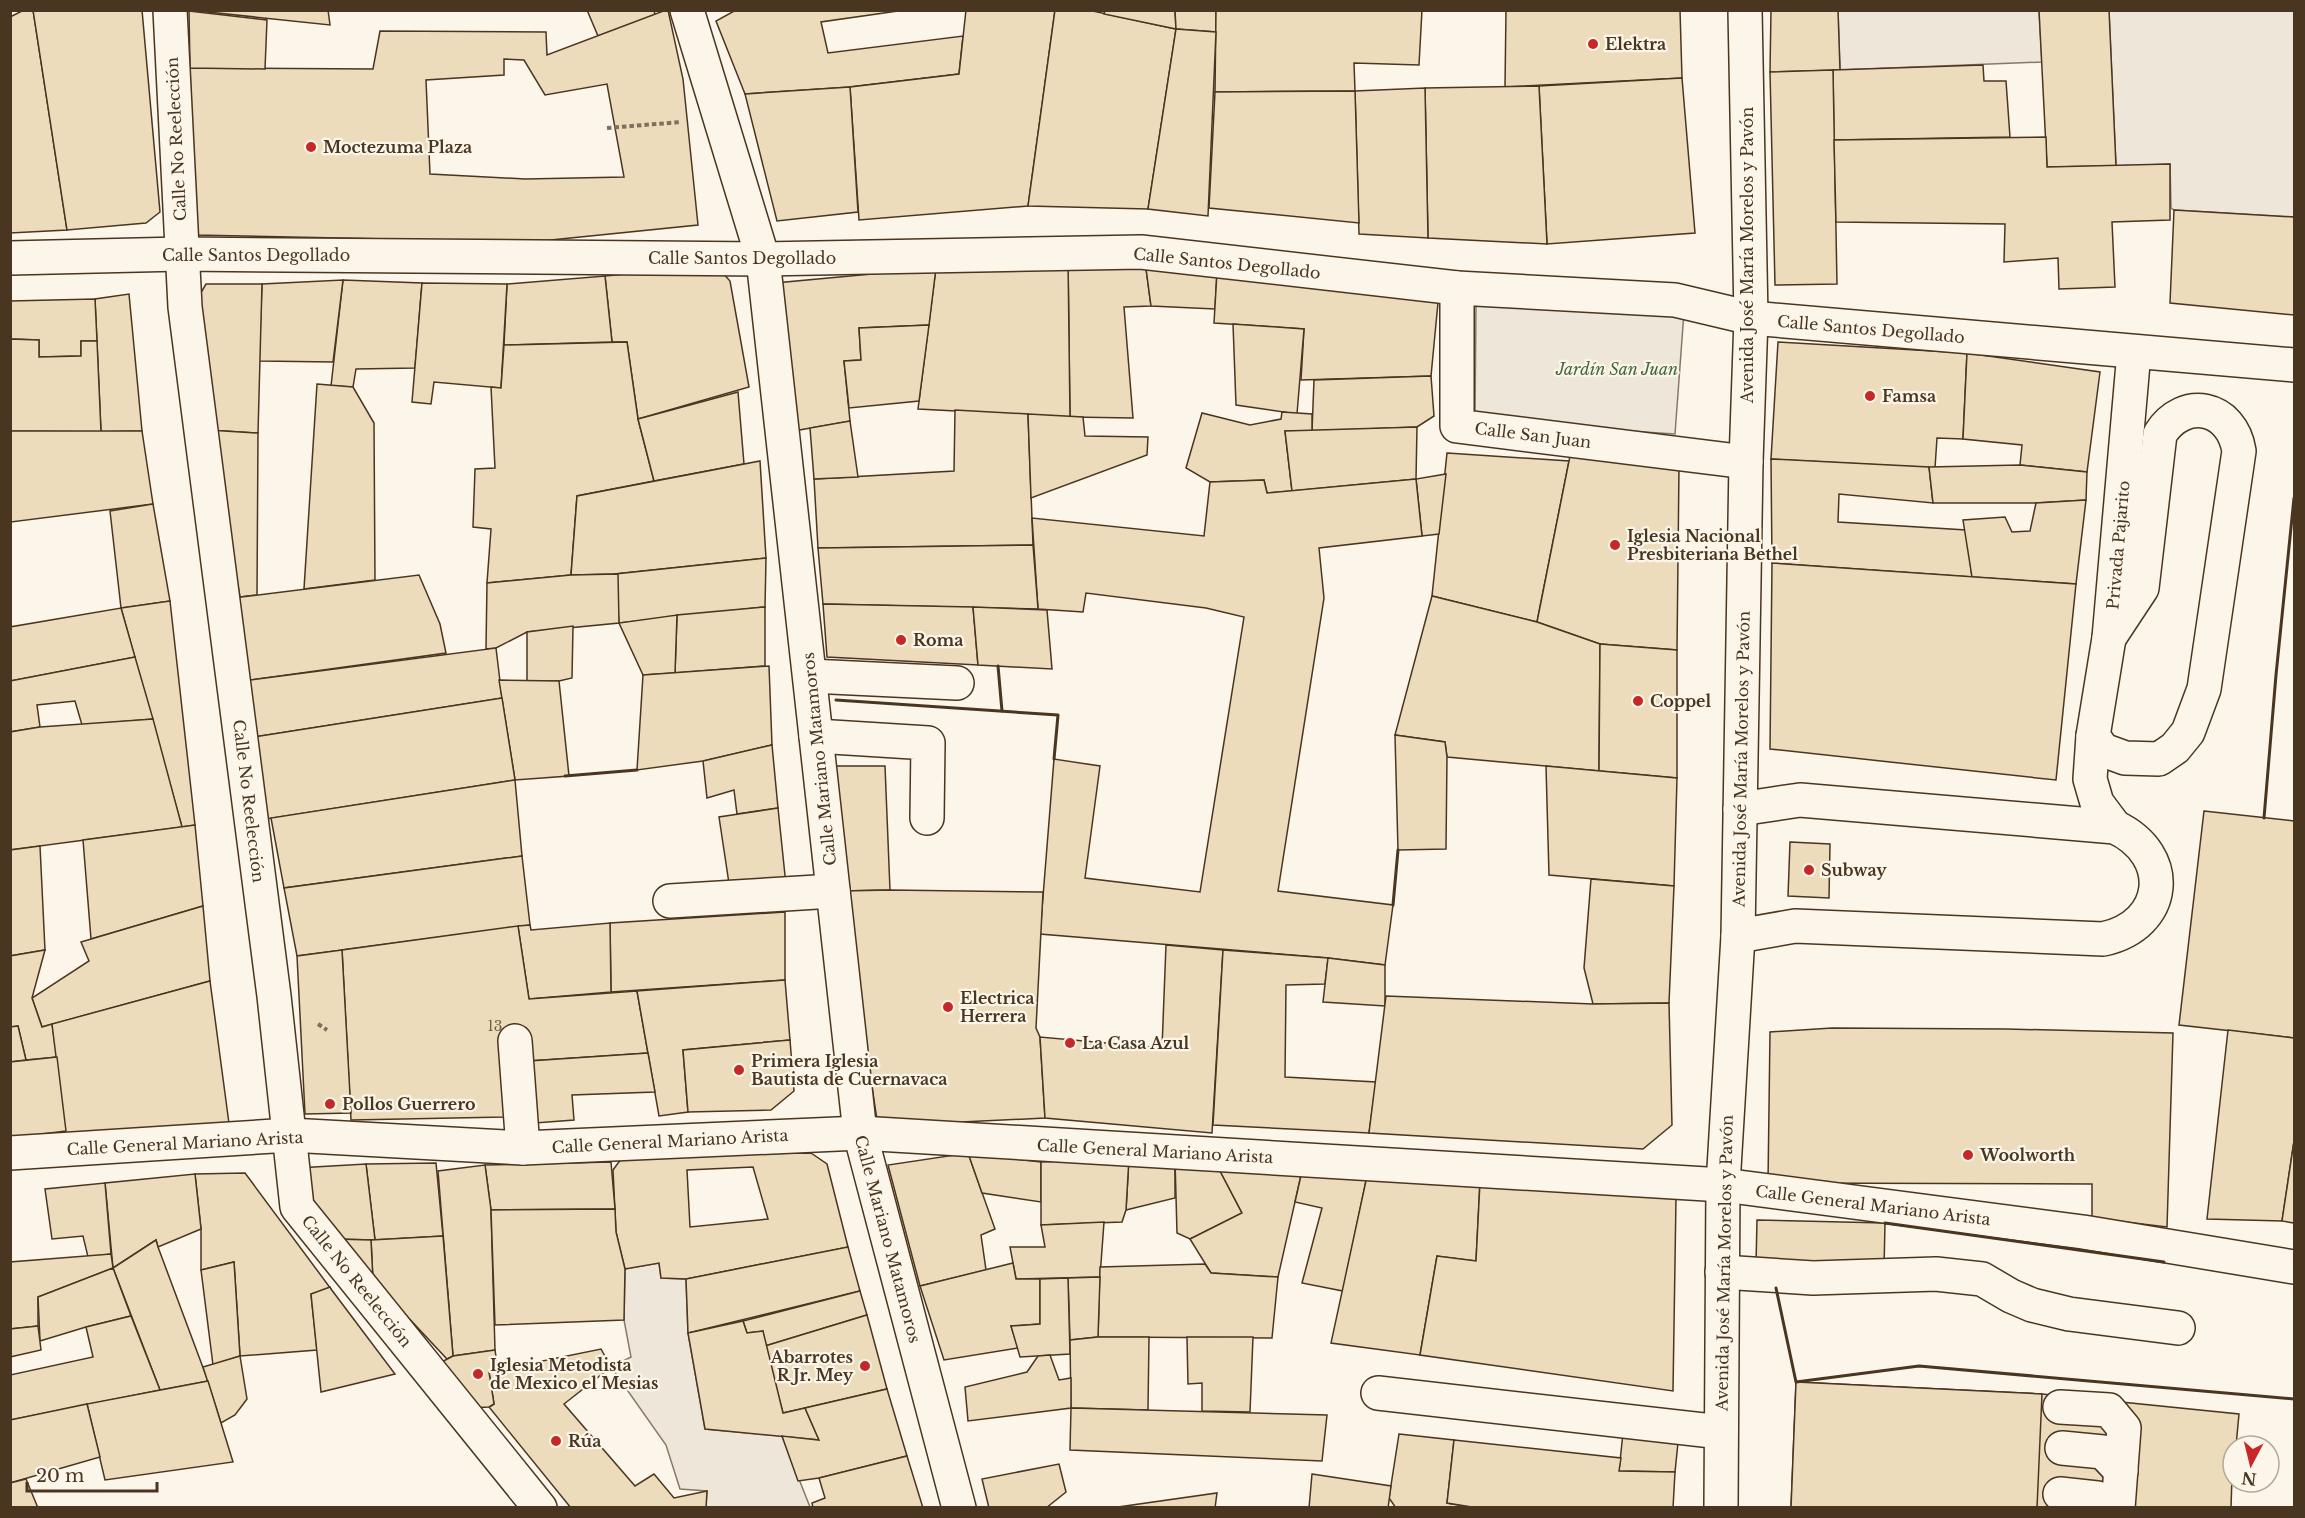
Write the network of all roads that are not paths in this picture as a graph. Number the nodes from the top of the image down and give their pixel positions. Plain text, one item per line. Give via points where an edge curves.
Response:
1 (170, 10) edge
2 (687, 10) edge
3 (1745, 10) edge
4 (182, 254) junction
5 (10, 258) edge
6 (763, 259) junction
7 (1457, 288) junction
8 (1750, 318) junction
9 (2134, 352) junction
10 (2295, 365) edge
11 (1746, 462) junction
12 (2109, 638) junction
13 (810, 676) junction
14 (957, 683) dead end
15 (816, 736) junction
16 (2093, 736) junction
17 (1740, 809) junction
18 (927, 818) dead end
19 (2115, 826) junction
20 (833, 891) junction
21 (670, 901) dead end
22 (1738, 936) junction
23 (515, 1041) dead end
24 (860, 1133) junction
25 (290, 1135) junction
26 (523, 1148) junction
27 (10, 1153) edge
28 (1723, 1185) junction
29 (2295, 1267) edge
30 (1722, 1272) junction
31 (2178, 1328) dead end
32 (1378, 1393) dead end
33 (1721, 1432) junction
34 (2117, 1486) edge
35 (540, 1508) edge
36 (959, 1508) edge
37 (1721, 1508) edge

1 - 4 street, Calle No Reelección
2 - 6 street, Calle Mariano Matamoros
3 - 8 street, Avenida José María Morelos y Pavón
4 - 5 street, Calle Santos Degollado
4 - 6 street, Calle Santos Degollado
4 - 25 street, Calle No Reelección via 184,307
6 - 7 street, Calle Santos Degollado via 1141,252
6 - 13 street, Calle Mariano Matamoros
7 - 8 street, Calle Santos Degollado via 1675,300
7 - 11 street, Calle San Juan via 1457,426
8 - 9 street, Calle Santos Degollado
8 - 11 street, Avenida José María Morelos y Pavón
9 - 10 street, Calle Santos Degollado
9 - 12 street, Privada Pajarito
11 - 17 street, Avenida José María Morelos y Pavón
12 - 16 street, Privada Pajarito
12 - 16 street via 2142,588 2160,434 2181,413 2206,411 2218,416 2234,432 2239,451 2204,689 2188,732 2159,759 2125,758 2103,750
13 - 14 street
13 - 15 street, Calle Mariano Matamoros
15 - 18 street via 928,743
15 - 20 street, Calle Mariano Matamoros
16 - 19 street, Privada Pajarito via 2090,779 2097,803
17 - 19 street via 1800,800
17 - 22 street, Avenida José María Morelos y Pavón
19 - 22 street via 2130,833 2147,851 2156,885 2146,914 2118,935 2103,939 1795,926
20 - 21 street
20 - 24 street, Calle Mariano Matamoros
22 - 28 street, Avenida José María Morelos y Pavón
23 - 26 street
24 - 26 street, Calle General Mariano Arista
24 - 28 street, Calle General Mariano Arista
24 - 36 street, Calle Mariano Matamoros
25 - 26 street, Calle General Mariano Arista
25 - 27 street, Calle General Mariano Arista
25 - 35 street, Calle No Reelección via 297,1207
28 - 29 street, Calle General Mariano Arista via 2083,1224
28 - 30 street, Avenida José María Morelos y Pavón
30 - 31 street via 1813,1278 1936,1274 1982,1279 2032,1305 2069,1314
30 - 33 street, Avenida José María Morelos y Pavón
32 - 33 street
33 - 37 street, Avenida José María Morelos y Pavón
34 - 34 street via 2124,1428 2109,1410 2061,1449

